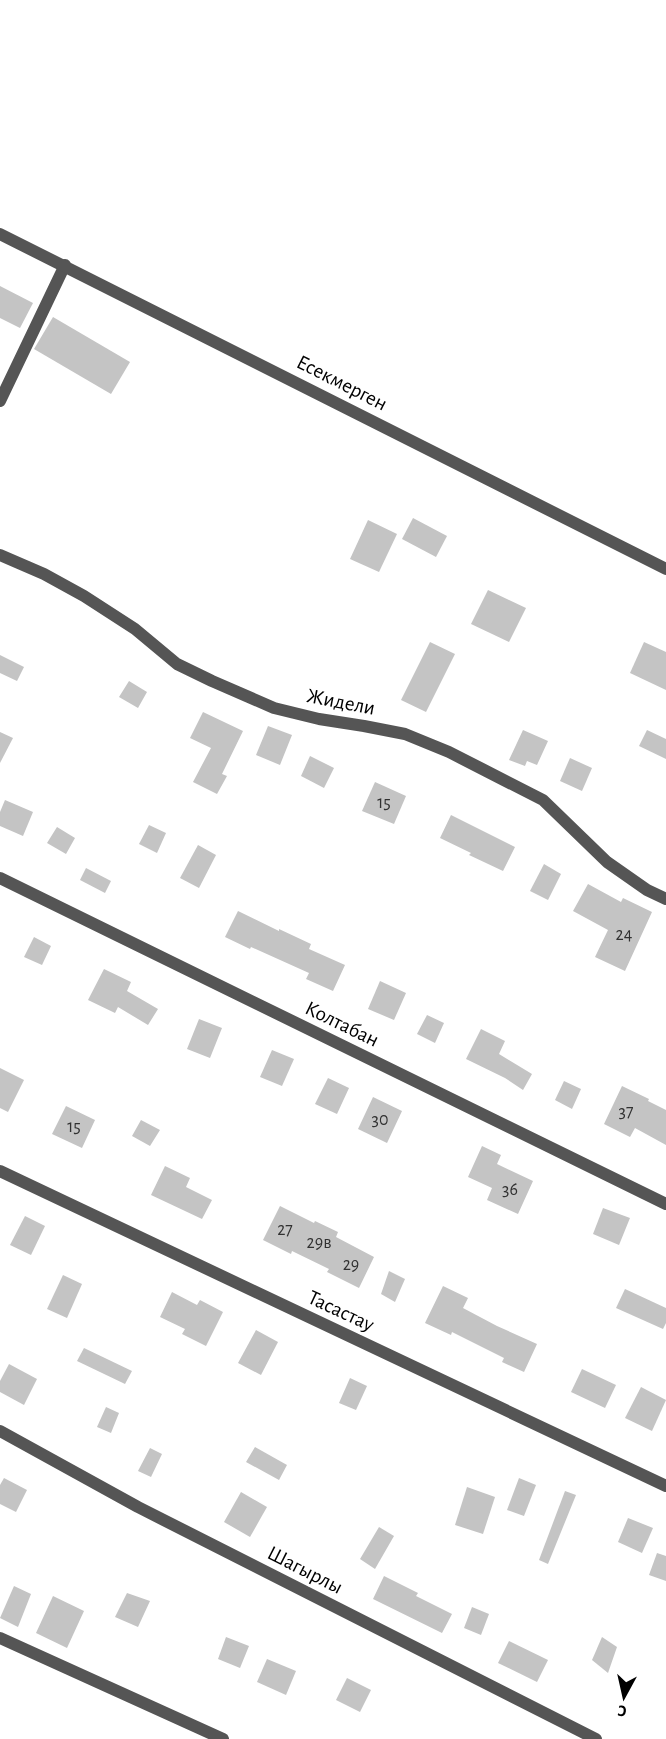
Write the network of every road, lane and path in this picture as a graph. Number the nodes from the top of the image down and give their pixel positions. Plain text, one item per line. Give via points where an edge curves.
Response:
1 (0, 234) edge
2 (65, 265) junction
3 (0, 401) edge
4 (0, 555) edge
5 (666, 569) edge
6 (0, 878) edge
7 (666, 899) edge
8 (0, 1171) edge
9 (666, 1204) edge
10 (0, 1431) edge
11 (666, 1486) edge
12 (0, 1638) edge
13 (223, 1739) edge
14 (596, 1739) edge

1 - 2 street, Eсекмерген
2 - 3 street
2 - 5 street, Eсекмерген
4 - 7 street, Жидели via 84,596 135,629 177,664 212,681 274,708 405,734 460,757 543,800 607,862
6 - 9 street, Колтабан
8 - 11 street, Тасастау
10 - 14 street, Шагырлы via 138,1507
12 - 13 street

